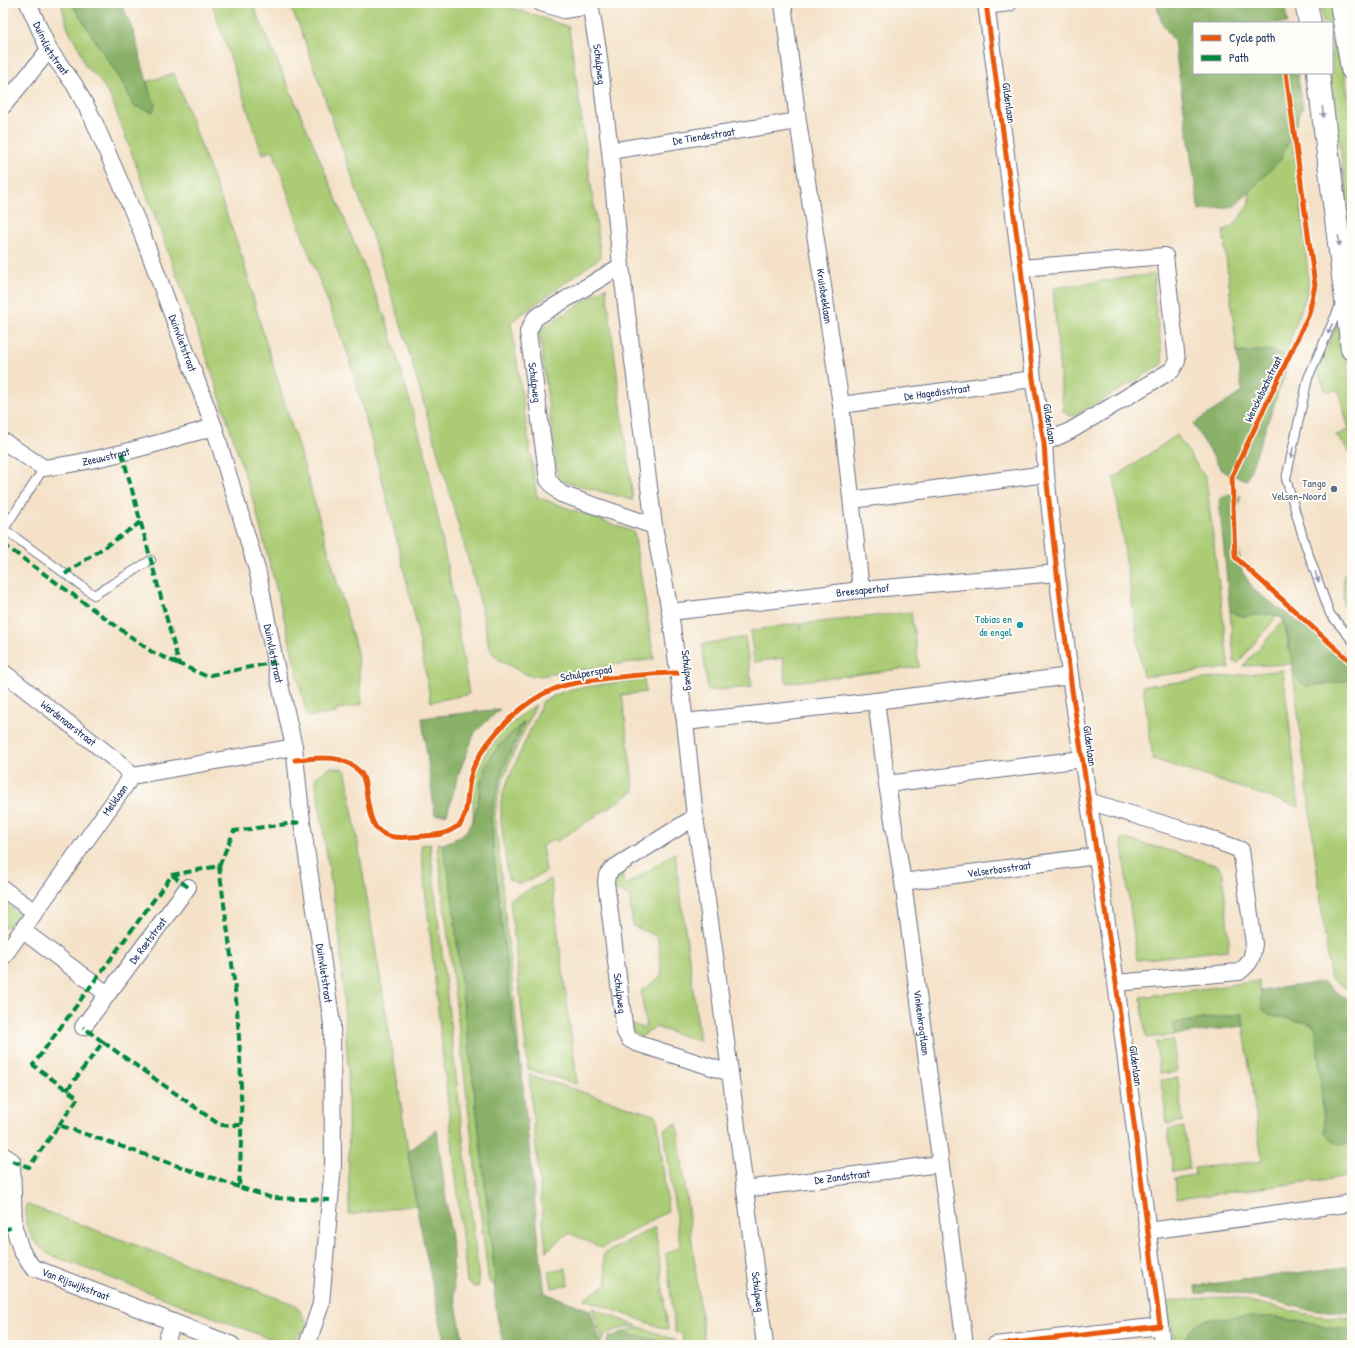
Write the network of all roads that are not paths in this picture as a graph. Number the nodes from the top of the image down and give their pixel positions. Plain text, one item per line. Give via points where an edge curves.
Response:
1 (28, 3) edge
2 (541, 3) edge
3 (783, 3) edge
4 (1009, 3) edge
5 (1306, 3) edge
6 (1341, 3) edge
7 (591, 5) edge
8 (986, 5) edge
9 (1310, 22) edge
10 (49, 50) junction
11 (1352, 69) edge
12 (1318, 74) edge
13 (3, 106) edge
14 (798, 121) junction
15 (610, 151) junction
16 (621, 266) junction
17 (1021, 268) junction
18 (1345, 293) junction
19 (1352, 349) edge
20 (1033, 379) junction
21 (840, 405) junction
22 (214, 427) junction
23 (3, 440) edge
24 (1044, 443) junction
25 (44, 468) junction
26 (1046, 474) junction
27 (852, 500) junction
28 (654, 526) junction
29 (151, 560) dead end
30 (1057, 573) junction
31 (861, 590) junction
32 (670, 612) junction
33 (1352, 640) edge
34 (3, 672) edge
35 (1070, 676) junction
36 (876, 701) junction
37 (685, 722) junction
38 (294, 747) junction
39 (1082, 759) junction
40 (132, 776) junction
41 (887, 784) junction
42 (1088, 802) junction
43 (695, 817) junction
44 (1096, 856) junction
45 (903, 882) junction
46 (188, 887) dead end
47 (3, 889) edge
48 (35, 912) junction
49 (22, 930) junction
50 (6, 948) edge
51 (1116, 983) junction
52 (107, 994) junction
53 (83, 1027) dead end
54 (730, 1073) junction
55 (3, 1155) edge
56 (940, 1164) junction
57 (745, 1189) junction
58 (1352, 1203) edge
59 (1148, 1231) junction
60 (173, 1322) junction
61 (1160, 1326) junction
62 (165, 1345) edge
63 (232, 1345) edge
64 (307, 1345) edge
65 (765, 1345) edge
66 (965, 1345) edge
67 (995, 1345) edge
68 (1162, 1345) edge

1 - 10 street, Duinvlietstraat
2 - 7 street, Schulpweg via 564,10
3 - 14 street, Kruisbeeklaan
4 - 8 street, Gildenlaan
5 - 9 street
6 - 11 street
7 - 15 street, Schulpweg
8 - 17 street, Gildenlaan
10 - 13 street
10 - 22 street, Duinvlietstraat via 74,84 96,127 140,228
12 -> 18 street
14 - 15 street, De Tiendestraat
14 - 21 street, Kruisbeeklaan
15 - 16 street, Schulpweg
16 - 28 street, Schulpweg
16 - 28 street, Schulpweg via 535,318 528,332 548,480 561,494
17 - 20 street, Gildenlaan
17 - 24 street, Gildenlaan via 1164,256 1177,361 1172,370 1070,431
18 - 19 street
18 -> 33 lane via 1308,378 1286,479 1305,544 1330,614
20 - 21 street, De Hagedisstraat
20 - 24 street, Gildenlaan
21 - 27 street, Kruisbeeklaan
22 - 25 street, Zeeuwstraat via 122,453
22 - 38 street, Duinvlietstraat via 258,573
23 - 25 street
24 - 26 street, Gildenlaan
25 - 29 lane via 4,529 94,595
26 - 27 street
26 - 30 street, Gildenlaan
27 - 31 street, Kruisbeeklaan
28 - 32 street, Schulpweg
30 - 31 street, Breesaperhof
30 - 35 street, Gildenlaan
31 - 32 street, Breesaperhof
32 - 37 street, Schulpweg
34 - 40 street, Wardenaarstraat via 122,765
35 - 36 street
35 - 39 street, Gildenlaan
36 - 37 street
36 - 41 street, Vinkenkrogtlaan
37 - 43 street, Schulpweg
38 - 40 street, Melklaan
38 - 64 street, Duinvlietstraat via 302,822 332,1024 333,1165 321,1304
39 - 41 street
39 - 42 street, Gildenlaan
40 - 48 street, Melklaan
41 - 45 street, Vinkenkrogtlaan
42 - 44 street, Gildenlaan
42 - 51 street via 1200,835 1241,850 1254,944 1249,965 1239,972
43 - 54 street, Schulpweg
43 - 54 street, Schulpweg via 612,869 607,875 625,1032 629,1039 636,1043
44 - 45 street, Velserbosstraat
44 - 51 street, Gildenlaan
45 - 56 street, Vinkenkrogtlaan
46 - 52 street, De Raetstraat
47 - 48 street
48 - 49 street, Melklaan
49 - 50 street, Melklaan
49 - 52 street
51 - 59 street, Gildenlaan
52 - 53 street, De Raetstraat
54 - 57 street, Schulpweg
55 - 60 street, Van Rijswijkstraat via 12,1161 14,1227 21,1250 32,1267
56 - 57 street, De Zandstraat
56 - 66 street, Vinkenkrogtlaan
57 - 65 street, Schulpweg
58 - 59 street
59 - 61 street, Gildenlaan
60 - 62 street
60 - 63 street, Van Rijswijkstraat
61 - 67 street
61 - 68 street, Gildenlaan

